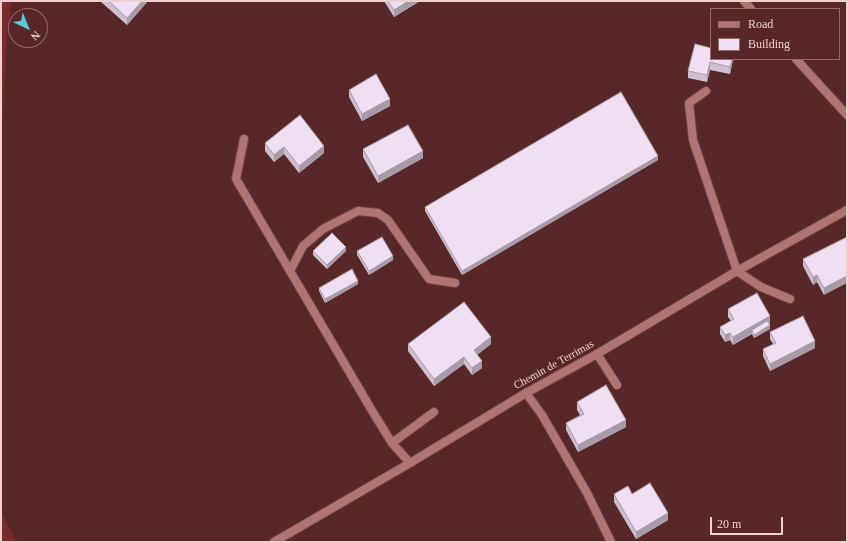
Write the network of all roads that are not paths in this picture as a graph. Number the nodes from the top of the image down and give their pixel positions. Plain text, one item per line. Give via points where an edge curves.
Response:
1 (797, 60) edge
2 (706, 91) dead end
3 (847, 115) edge
4 (244, 139) dead end
5 (847, 210) edge
6 (290, 271) junction
7 (737, 271) junction
8 (455, 283) dead end
9 (790, 299) dead end
10 (597, 354) junction
11 (617, 385) dead end
12 (526, 393) junction
13 (434, 412) dead end
14 (392, 443) junction
15 (410, 463) junction
16 (274, 542) edge
17 (611, 542) edge

1 - 3 street
2 - 7 street via 689,103 693,140
4 - 6 street via 236,179
5 - 7 street, Chemin de Terrimas
6 - 8 street via 303,246 323,229 358,211 378,213 388,220 429,279
6 - 14 street
7 - 9 street via 761,287
7 - 10 street, Chemin de Terrimas
10 - 11 street
10 - 12 street, Chemin de Terrimas
12 - 15 street, Chemin de Terrimas
12 - 17 street via 542,415
13 - 14 street
14 - 15 street
15 - 16 street, Chemin de Terrimas

